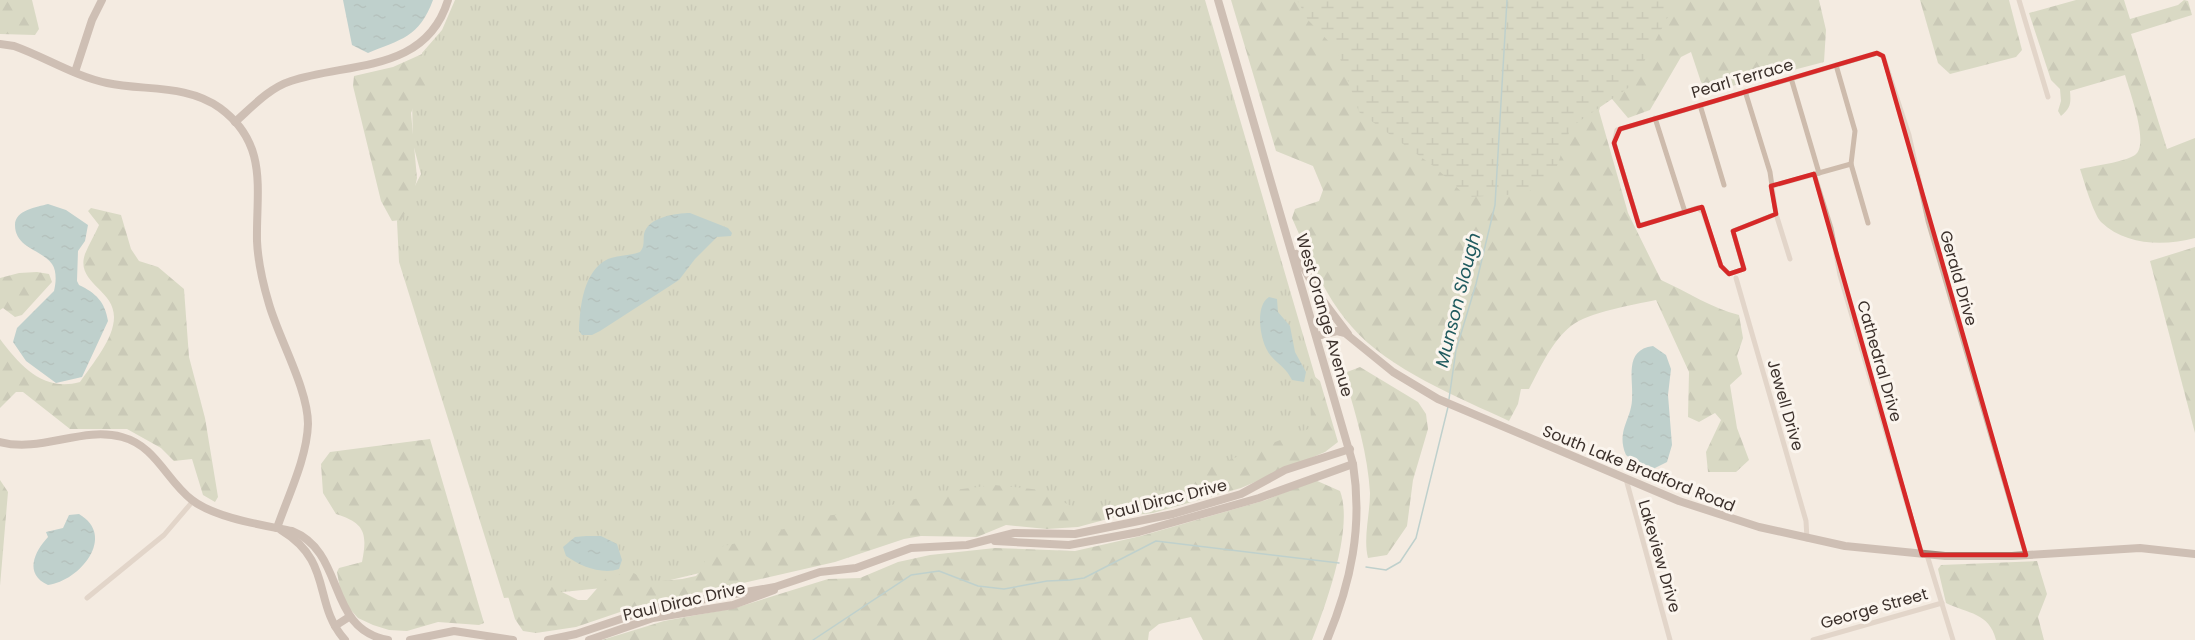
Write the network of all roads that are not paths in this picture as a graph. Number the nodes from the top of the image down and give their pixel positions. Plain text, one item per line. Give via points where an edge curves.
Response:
1 (102, 0) edge
2 (448, 0) edge
3 (1218, 0) edge
4 (2019, 0) edge
5 (0, 44) edge
6 (1836, 65) junction
7 (75, 72) junction
8 (1791, 78) junction
9 (1746, 91) junction
10 (2048, 98) dead end
11 (1700, 105) junction
12 (1655, 118) junction
13 (235, 122) junction
14 (1851, 164) junction
15 (1816, 173) junction
16 (1724, 185) dead end
17 (1773, 186) junction
18 (1685, 212) junction
19 (1776, 214) junction
20 (1868, 223) dead end
21 (1286, 231) junction
22 (1790, 259) dead end
23 (1736, 278) dead end
24 (1317, 336) junction
25 (1351, 337) junction
26 (0, 442) edge
27 (1350, 449) junction
28 (1353, 464) junction
29 (1626, 479) junction
30 (193, 501) junction
31 (277, 528) junction
32 (1807, 539) junction
33 (981, 542) junction
34 (2195, 554) edge
35 (1925, 555) junction
36 (2026, 555) junction
37 (783, 585) junction
38 (87, 598) dead end
39 (1942, 603) junction
40 (349, 617) junction
41 (334, 626) junction
42 (345, 640) edge
43 (387, 640) edge
44 (410, 640) edge
45 (513, 640) edge
46 (548, 640) edge
47 (589, 640) edge
48 (1327, 640) edge
49 (1670, 640) edge
50 (1813, 640) edge
51 (1953, 640) edge

1 - 7 street
2 - 13 street via 432,32 411,50 394,58 291,81 272,90
3 - 21 street, West Orange Avenue
4 - 10 street
5 - 7 street via 27,50
6 - 8 street, Pearl Terrace
6 - 14 street via 1854,131
6 - 36 street, Gerald Drive via 1877,53 1887,65 1909,135 1928,222
7 - 13 street via 106,82 194,95 221,109
8 - 9 street, Pearl Terrace
8 - 15 street, Cathedral Drive
9 - 11 street, Pearl Terrace
9 - 17 street
11 - 12 street, Pearl Terrace
11 - 16 street
12 - 18 street
12 - 18 street, Pearl Terrace via 1620,129 1614,137 1639,226
13 - 31 street via 256,162 257,244 263,282 308,415 306,442
14 - 15 street
14 - 20 street
15 - 17 street
15 - 35 street, Cathedral Drive via 1840,275
17 - 19 street
18 - 19 street via 1698,208 1703,212 1729,274 1744,269 1733,231
19 - 22 street
21 - 24 street, West Orange Avenue
21 - 25 street, South Lake Bradford Road via 1320,297
23 - 32 street, Jewell Drive via 1806,521
24 - 25 street via 1336,331
24 - 27 street, West Orange Avenue
25 - 29 street, South Lake Bradford Road via 1393,372 1438,399
26 - 30 street via 32,446 90,436 121,437 147,450
27 - 28 street, West Orange Avenue
27 - 33 street, Paul Dirac Drive via 1285,470 1241,494 1184,511 1075,534 1014,533
28 - 33 street, Paul Dirac Drive via 1259,498 1109,538 1059,545 1019,540
28 - 48 street, West Orange Avenue via 1357,518 1353,560
29 - 32 street, South Lake Bradford Road via 1698,508
29 - 49 street, Lakeview Drive
30 - 31 street
30 - 38 street via 164,535
31 - 40 street via 298,533 320,552
31 - 41 street via 312,560
32 - 35 street, South Lake Bradford Road
33 - 37 street, Paul Dirac Drive via 911,548 863,566 820,572
34 - 36 street, South Lake Bradford Road via 2140,548
35 - 36 street, South Lake Bradford Road
35 - 39 street, Cathedral Drive
37 - 46 street, Paul Dirac Drive via 654,608
37 - 47 street, Paul Dirac Drive via 742,603 653,618
39 - 50 street, George Street
39 - 51 street, Cathedral Drive
40 - 41 street
40 - 43 street via 365,631
41 - 42 street
44 - 45 street via 454,631

